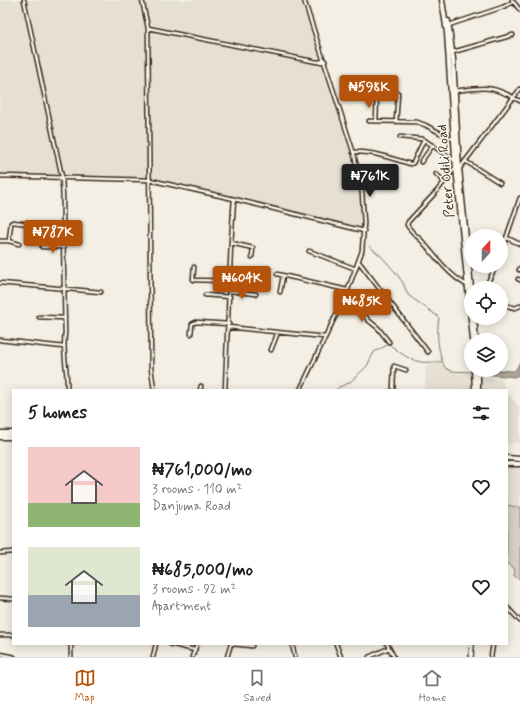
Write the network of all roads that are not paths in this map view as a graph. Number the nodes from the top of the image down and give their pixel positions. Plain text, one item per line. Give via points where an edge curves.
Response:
1 (24, 0) edge
2 (142, 0) edge
3 (304, 0) edge
4 (443, 0) edge
5 (512, 1) edge
6 (520, 10) edge
7 (449, 25) junction
8 (148, 28) junction
9 (513, 35) dead end
10 (452, 53) junction
11 (325, 61) junction
12 (520, 89) edge
13 (454, 91) junction
14 (398, 92) dead end
15 (377, 96) dead end
16 (514, 98) junction
17 (520, 101) edge
18 (369, 121) dead end
19 (376, 121) junction
20 (396, 122) junction
21 (400, 137) dead end
22 (424, 140) junction
23 (454, 140) junction
24 (433, 145) junction
25 (354, 152) junction
26 (455, 161) junction
27 (465, 161) junction
28 (421, 162) dead end
29 (458, 168) junction
30 (436, 174) dead end
31 (0, 176) edge
32 (62, 177) junction
33 (150, 180) junction
34 (444, 181) junction
35 (500, 183) dead end
36 (234, 198) junction
37 (520, 198) edge
38 (518, 207) edge
39 (29, 224) dead end
40 (364, 231) junction
41 (508, 235) edge
42 (508, 238) edge
43 (0, 241) edge
44 (9, 241) junction
45 (231, 243) junction
46 (18, 244) dead end
47 (520, 244) edge
48 (42, 247) dead end
49 (64, 247) junction
50 (309, 251) dead end
51 (252, 257) dead end
52 (358, 261) junction
53 (194, 267) dead end
54 (356, 269) junction
55 (276, 274) dead end
56 (283, 276) junction
57 (230, 281) junction
58 (469, 281) edge
59 (464, 282) edge
60 (0, 283) edge
61 (65, 289) junction
62 (230, 291) junction
63 (347, 291) junction
64 (102, 292) dead end
65 (280, 292) dead end
66 (256, 294) dead end
67 (205, 296) dead end
68 (230, 297) junction
69 (508, 306) edge
70 (520, 306) edge
71 (39, 317) dead end
72 (65, 318) junction
73 (228, 325) junction
74 (278, 332) junction
75 (191, 334) dead end
76 (325, 337) junction
77 (0, 340) edge
78 (389, 342) dead end
79 (64, 347) junction
80 (271, 350) dead end
81 (428, 352) dead end
82 (406, 370) dead end
83 (475, 377) edge
84 (478, 377) edge
85 (201, 386) dead end
86 (67, 389) edge
87 (154, 389) edge
88 (200, 389) edge
89 (225, 389) edge
90 (300, 389) edge
91 (393, 389) edge
92 (477, 389) edge
93 (477, 389) edge
94 (0, 433) edge
95 (12, 433) edge
96 (0, 437) edge
97 (12, 437) edge
98 (508, 458) edge
99 (520, 459) edge
100 (508, 464) edge
101 (520, 464) edge
102 (12, 552) edge
103 (0, 553) edge
104 (0, 598) edge
105 (12, 599) edge
106 (508, 608) edge
107 (520, 621) edge
108 (0, 635) edge
109 (12, 635) edge
110 (71, 645) edge
111 (156, 645) edge
112 (174, 645) edge
113 (197, 645) edge
114 (232, 645) edge
115 (242, 645) edge
116 (292, 645) edge
117 (336, 645) edge
118 (388, 645) edge
119 (472, 645) edge
120 (494, 645) edge
121 (252, 646) dead end
122 (389, 648) junction
123 (195, 650) junction
124 (0, 654) edge
125 (14, 657) edge
126 (71, 657) edge
127 (153, 657) edge
128 (192, 657) edge
129 (227, 657) edge
130 (295, 657) edge
131 (341, 657) edge
132 (369, 657) edge
133 (394, 657) edge
134 (471, 657) edge
135 (490, 657) edge

1 - 32 street
2 - 8 street
3 - 11 street
4 - 7 main road, Peter Odili Road
4 - 23 main road, Peter Odili Road
5 - 6 street
5 - 7 street via 496,10
7 - 10 main road, Peter Odili Road
8 - 11 street via 317,62
8 - 33 street
9 - 10 street
10 - 13 main road, Peter Odili Road
11 - 25 street
12 - 16 street
13 - 16 street via 484,87 500,90
13 - 29 main road, Peter Odili Road
14 - 20 street
15 - 19 street
16 - 17 street
16 - 27 street
18 - 19 street
19 - 20 street
20 - 23 street via 417,122
21 - 22 street
22 - 24 street
22 - 25 street via 411,164 377,154
23 - 26 main road, Peter Odili Road
24 - 26 street
24 - 28 street
25 - 40 street via 362,193
26 - 29 main road, Peter Odili Road
27 - 29 street
27 - 35 street
29 - 34 street
29 - 58 main road, Peter Odili Road
30 - 34 street
31 - 32 street
32 - 33 street
32 - 49 street
33 - 36 street
33 - 87 street via 151,368
34 - 59 street via 407,225 434,257
36 - 40 street
36 - 45 street
37 - 38 street
38 - 41 street
39 - 44 street via 10,223
40 - 52 street
42 - 47 street
43 - 44 street
44 - 46 street
45 - 51 street via 253,248
45 - 57 street
48 - 49 street
49 - 61 street
50 - 54 street
52 - 54 street
52 - 81 street
53 - 57 street via 194,280
54 - 63 street
55 - 56 street
56 - 63 street
56 - 65 street
57 - 62 street
60 - 61 street
61 - 64 street
61 - 72 street
62 - 66 street
62 - 68 street
63 - 76 street
63 - 78 street via 368,320
67 - 68 street
68 - 73 street
69 - 70 street
71 - 72 street
72 - 79 street
73 - 74 street
73 - 75 street via 194,322
73 - 89 street
74 - 76 street
74 - 80 street
76 - 90 street
77 - 79 street
79 - 86 street
82 - 91 street via 394,366
83 - 92 main road
84 - 93 main road
85 - 88 street
94 - 95 main road
96 - 97 main road
98 - 99 main road
100 - 101 main road
102 - 103 street
104 - 105 street
106 - 107 street
108 - 109 street
110 - 126 street
111 - 127 street
112 - 123 street
113 - 123 street
114 - 129 street
115 - 121 street
116 - 130 street
117 - 131 street
118 - 122 street
119 - 134 street
120 - 135 street
122 - 132 street
122 - 133 street
123 - 128 street
124 - 125 street

